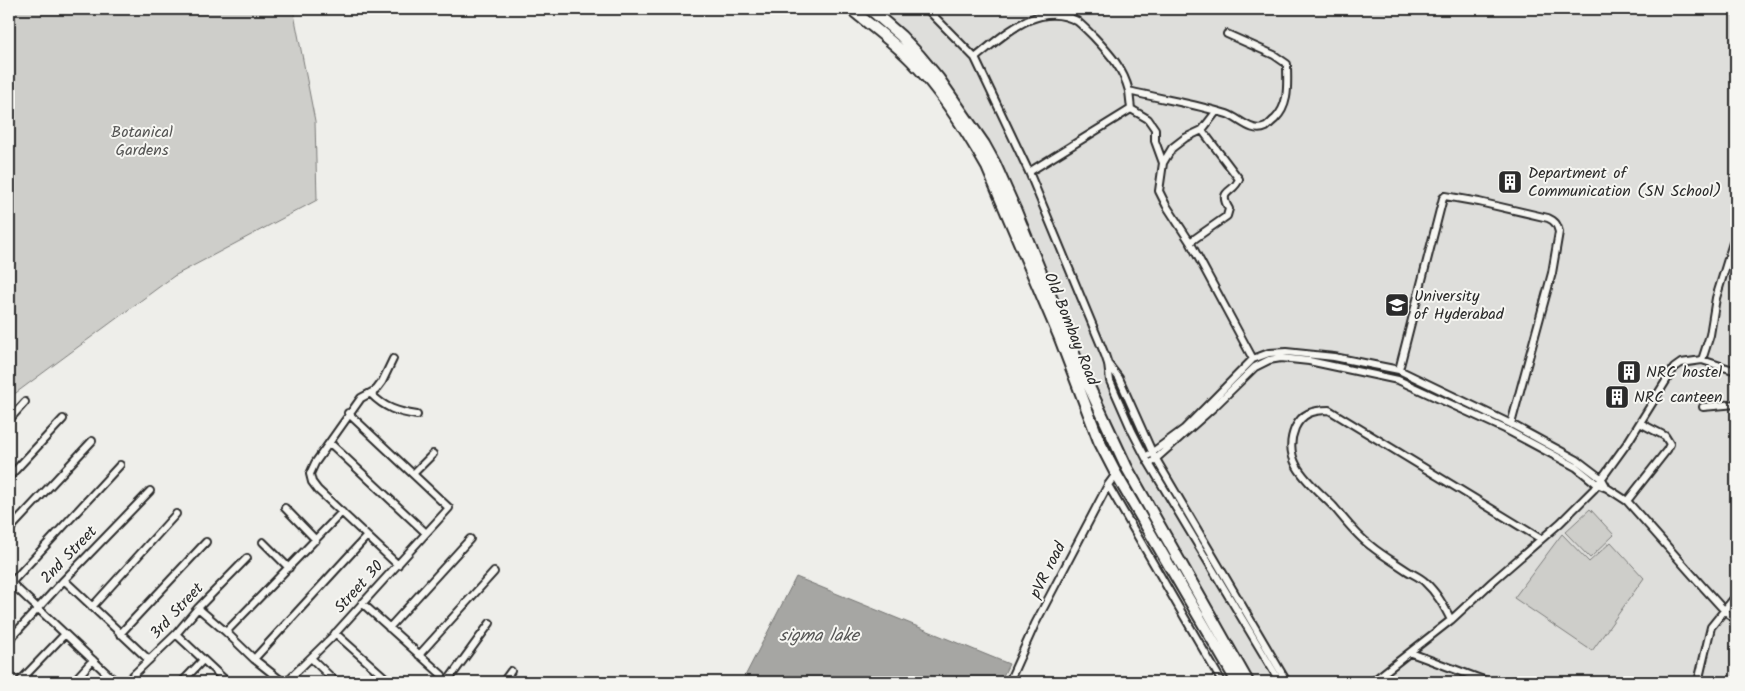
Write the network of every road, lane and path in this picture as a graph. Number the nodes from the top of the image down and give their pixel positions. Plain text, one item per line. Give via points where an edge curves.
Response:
1 (851, 9) edge
2 (870, 9) edge
3 (928, 9) edge
4 (1227, 34) dead end
5 (975, 58) junction
6 (1129, 91) junction
7 (1131, 109) junction
8 (1216, 112) junction
9 (1202, 130) junction
10 (1164, 162) junction
11 (1029, 172) junction
12 (1736, 233) edge
13 (1190, 242) junction
14 (393, 359) dead end
15 (1253, 359) junction
16 (1702, 360) junction
17 (1108, 364) junction
18 (1399, 370) junction
19 (1736, 371) edge
20 (371, 394) junction
21 (25, 402) dead end
22 (1736, 404) edge
23 (1703, 407) dead end
24 (348, 413) junction
25 (417, 415) dead end
26 (63, 419) dead end
27 (9, 420) edge
28 (1640, 423) junction
29 (1512, 424) junction
30 (92, 441) dead end
31 (330, 443) junction
32 (433, 454) dead end
33 (1146, 457) junction
34 (1154, 457) junction
35 (1150, 464) junction
36 (120, 465) dead end
37 (414, 474) junction
38 (1116, 474) junction
39 (9, 477) edge
40 (1600, 482) junction
41 (1108, 485) junction
42 (150, 491) dead end
43 (1627, 501) junction
44 (285, 508) dead end
45 (342, 512) junction
46 (176, 514) dead end
47 (9, 530) edge
48 (426, 533) junction
49 (367, 536) junction
50 (470, 539) dead end
51 (1542, 539) junction
52 (316, 540) junction
53 (206, 542) dead end
54 (263, 542) dead end
55 (247, 558) dead end
56 (398, 565) junction
57 (289, 568) junction
58 (494, 572) dead end
59 (64, 580) junction
60 (10, 582) edge
61 (1736, 596) edge
62 (362, 604) junction
63 (92, 607) junction
64 (38, 608) junction
65 (198, 608) junction
66 (1724, 610) junction
67 (1451, 620) junction
68 (1736, 620) edge
69 (490, 623) dead end
70 (389, 628) junction
71 (226, 632) junction
72 (336, 633) junction
73 (64, 634) junction
74 (120, 634) junction
75 (176, 634) junction
76 (10, 636) edge
77 (1411, 653) junction
78 (419, 655) junction
79 (311, 658) junction
80 (254, 659) junction
81 (93, 660) junction
82 (148, 660) junction
83 (203, 660) junction
84 (512, 671) dead end
85 (442, 675) dead end
86 (19, 682) edge
87 (73, 682) edge
88 (116, 682) edge
89 (126, 682) edge
90 (182, 682) edge
91 (227, 682) edge
92 (284, 682) edge
93 (336, 682) edge
94 (390, 682) edge
95 (447, 682) edge
96 (503, 682) edge
97 (1010, 682) edge
98 (1222, 682) edge
99 (1237, 682) edge
100 (1248, 682) edge
101 (1280, 682) edge
102 (1287, 682) edge
103 (1372, 682) edge
104 (1489, 682) edge
105 (1698, 682) edge

1 - 38 main road, Old Bombay Road via 912,61 964,127 987,167 1059,336 1099,441
2 - 100 main road, Old Bombay Road via 919,55 984,144 1015,209 1077,361 1127,468
3 - 5 street
4 - 8 street via 1287,64 1287,95 1278,116 1267,126 1259,128
5 - 6 street via 1021,21 1040,12 1058,12 1077,21 1112,55 1125,76
5 - 11 street
6 - 7 street
6 - 8 street
7 - 10 street via 1148,119 1155,129
7 - 11 street
8 - 9 street
9 - 10 street via 1172,148
9 - 13 street via 1240,179 1224,196 1229,213
10 - 13 street via 1159,191
11 - 17 street
12 - 16 street via 1716,298
13 - 15 street
14 - 20 street via 382,382
15 - 18 street via 1269,353 1286,352 1334,357
15 - 34 street
16 - 19 street
16 - 28 street via 1681,363 1674,368
17 - 33 street via 1110,381
17 - 34 street via 1119,378
18 - 29 street
18 - 29 street via 1442,198 1479,202 1554,220 1559,232 1552,273
20 - 24 street via 361,398
20 - 25 street via 392,410
21 - 27 street
22 - 23 street
24 - 31 street
24 - 37 street
26 - 39 street
28 - 40 street
28 - 43 street via 1665,436 1670,444
29 - 40 street via 1577,460
30 - 47 street
31 - 45 street via 314,463 310,474 318,490
31 - 48 street
32 - 37 street
33 - 34 street
33 - 35 street
34 - 35 street
34 - 40 street via 1255,367 1281,358 1398,380 1505,428
34 - 102 street
35 - 101 street
36 - 60 street
37 - 48 street, Street 30 via 448,508
38 - 41 street, pVR road
38 - 99 main road, Old Bombay Road
40 - 43 street
40 - 51 street
41 - 97 street, pVR road via 1035,624
41 - 98 street
42 - 59 street, 2nd Street
43 - 66 street
44 - 52 street
45 - 49 street
45 - 52 street
46 - 63 street
48 - 56 street, Street 30
49 - 56 street
49 - 80 street
50 - 70 street
51 - 67 street
51 - 67 street via 1329,410 1316,410 1299,419 1293,434 1291,454 1301,474 1350,528 1424,581 1436,593
52 - 57 street
53 - 74 street
54 - 57 street
55 - 65 street, 3rd Street
56 - 62 street, Street 30
57 - 71 street
58 - 78 street
59 - 63 street
59 - 64 street, 2nd Street
60 - 64 street
61 - 66 street
62 - 70 street
62 - 72 street, Street 30
63 - 74 street
64 - 73 street
64 - 76 street, 2nd Street
65 - 71 street
65 - 75 street, 3rd Street
66 - 68 street
66 - 105 street via 1711,627
67 - 77 street
69 - 95 street
70 - 78 street
71 - 80 street
72 - 79 street, Street 30
72 - 94 street
73 - 81 street
73 - 86 street
74 - 82 street
75 - 82 street, 3rd Street
75 - 83 street
77 - 103 street
77 - 104 street
78 - 85 street
79 - 92 street, Street 30
79 - 93 street
80 - 92 street
81 - 87 street
81 - 88 street
82 - 89 street, 3rd Street
83 - 90 street
83 - 91 street
84 - 96 street

